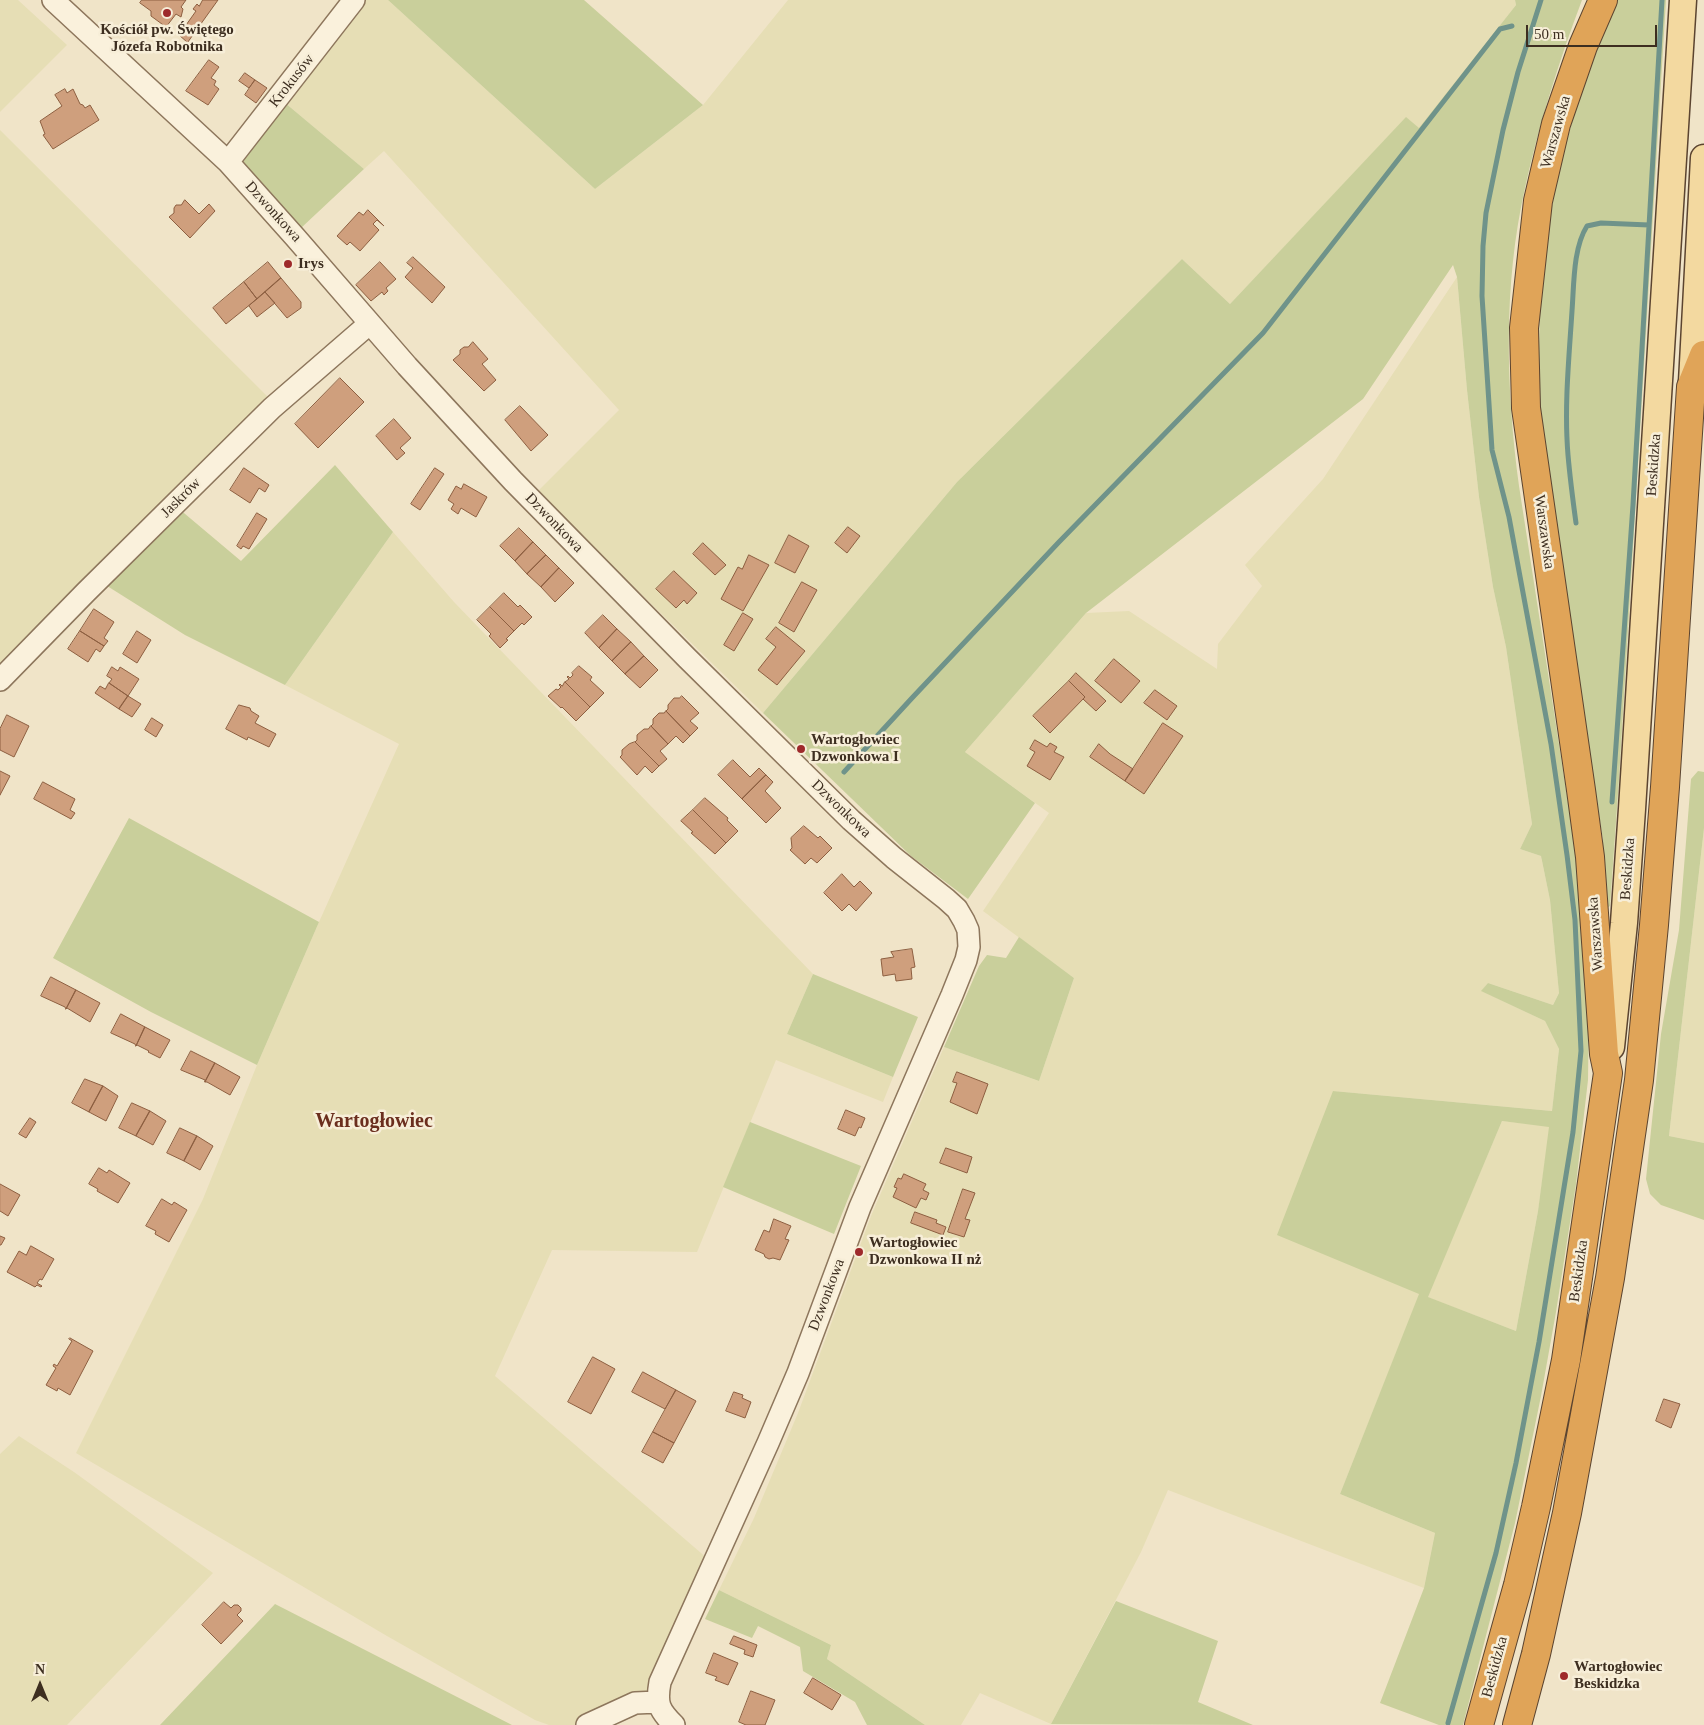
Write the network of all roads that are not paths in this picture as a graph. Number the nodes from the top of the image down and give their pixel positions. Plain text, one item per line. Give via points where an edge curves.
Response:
1 (52, 0) edge
2 (354, 0) edge
3 (1603, 0) edge
4 (1683, 0) edge
5 (1704, 158) edge
6 (228, 162) junction
7 (369, 324) junction
8 (1704, 355) edge
9 (1691, 387) junction
10 (0, 680) edge
11 (1608, 1073) junction
12 (658, 1702) junction
13 (587, 1725) edge
14 (674, 1725) edge
15 (1479, 1725) edge
16 (1517, 1725) edge

1 - 6 street, Dzwonkowa
2 - 6 street, Krokusów
3 - 11 highway, Warszawska via 1556,124 1538,201 1524,328 1526,408 1583,799
4 - 11 main road, Beskidzka via 1624,923
5 - 9 main road, Beskidzka
6 - 7 street, Dzwonkowa
7 - 10 street, Jaskrów via 272,408
7 - 12 street, Dzwonkowa via 513,481 680,651 851,820 946,899 968,930 969,947 962,969 860,1207 798,1373 660,1682
8 - 9 highway
9 - 16 highway, Beskidzka via 1665,788 1639,1080 1610,1278 1567,1513
11 - 15 highway, Beskidzka via 1566,1360 1518,1585
12 - 13 street via 635,1703
12 - 14 street via 660,1711

